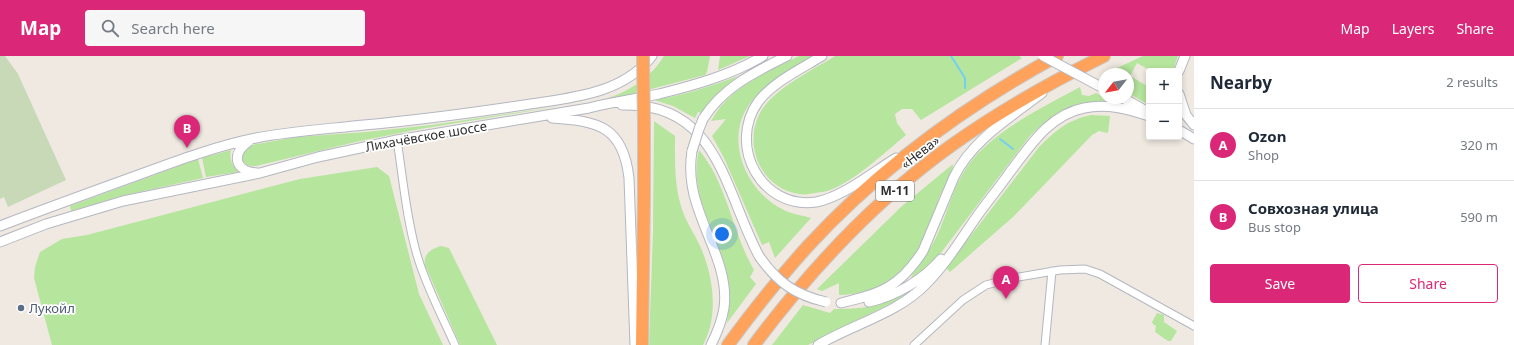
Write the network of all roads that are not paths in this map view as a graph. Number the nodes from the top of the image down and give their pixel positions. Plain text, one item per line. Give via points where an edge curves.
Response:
1 (643, 56) edge
2 (652, 56) edge
3 (763, 56) edge
4 (787, 56) edge
5 (822, 56) edge
6 (1043, 56) edge
7 (1057, 56) edge
8 (1104, 56) edge
9 (1185, 56) edge
10 (1180, 68) edge
11 (1069, 74) junction
12 (1098, 84) edge
13 (1182, 103) edge
14 (1134, 104) edge
15 (589, 108) junction
16 (1146, 110) edge
17 (1146, 115) edge
18 (525, 119) junction
19 (1194, 124) edge
20 (939, 129) junction
21 (1182, 132) edge
22 (254, 138) junction
23 (1194, 138) edge
24 (397, 140) junction
25 (260, 173) junction
26 (977, 216) junction
27 (0, 226) edge
28 (0, 242) edge
29 (1052, 271) junction
30 (841, 303) junction
31 (1194, 326) edge
32 (455, 345) edge
33 (635, 345) edge
34 (642, 345) edge
35 (711, 345) edge
36 (728, 345) edge
37 (754, 345) edge
38 (818, 345) edge
39 (914, 345) edge
40 (1045, 345) edge

1 - 34 highway, bridge
2 - 22 main road, Лихачёвское шоссе via 632,75 602,90 566,98 413,120
3 - 15 main road, Лихачёвское шоссе via 707,81
4 - 35 main road, bridge via 734,85 717,101 703,119 692,151 690,173 694,195 724,284 724,307
5 - 20 main road via 766,94 752,112 746,136 749,160 769,188 779,195 804,202 828,198 858,182
6 - 12 main road, bridge
7 - 20 highway, «Нева» / М-11 via 982,100
8 - 11 highway, «Нева» / М-11
9 - 10 main road
11 - 30 main road via 1002,124 966,157 954,177 923,251 902,278 876,294
11 - 37 highway, «Нева» / М-11 via 1024,98 951,146 885,199 794,292
13 - 19 main road via 1186,114
14 - 16 main road
15 - 18 main road, Лихачёвское шоссе
15 - 30 main road, bridge via 645,106 661,110 689,124 707,142 750,238 759,256 773,274 799,294 826,302
17 - 26 main road via 1105,106 1070,112 1044,130 1035,140
18 - 24 main road, Лихачёвское шоссе
18 - 33 main road via 548,118 593,123 614,137 623,150 629,178
20 - 36 highway, «Нева» / М-11 via 870,185 808,245
21 - 23 main road
22 - 25 main road via 238,151 237,159 238,164 245,170
22 - 27 main road, Лихачёвское шоссе via 194,155
24 - 25 main road, Лихачёвское шоссе
24 - 32 street via 409,224 417,256
25 - 28 main road, Лихачёвское шоссе via 123,201 46,224
26 - 30 main road via 939,261 911,284 890,296 870,302
26 - 38 main road via 935,275 916,294 892,309
29 - 31 street via 1085,270 1100,274
29 - 39 street via 995,282 978,289
29 - 40 street

